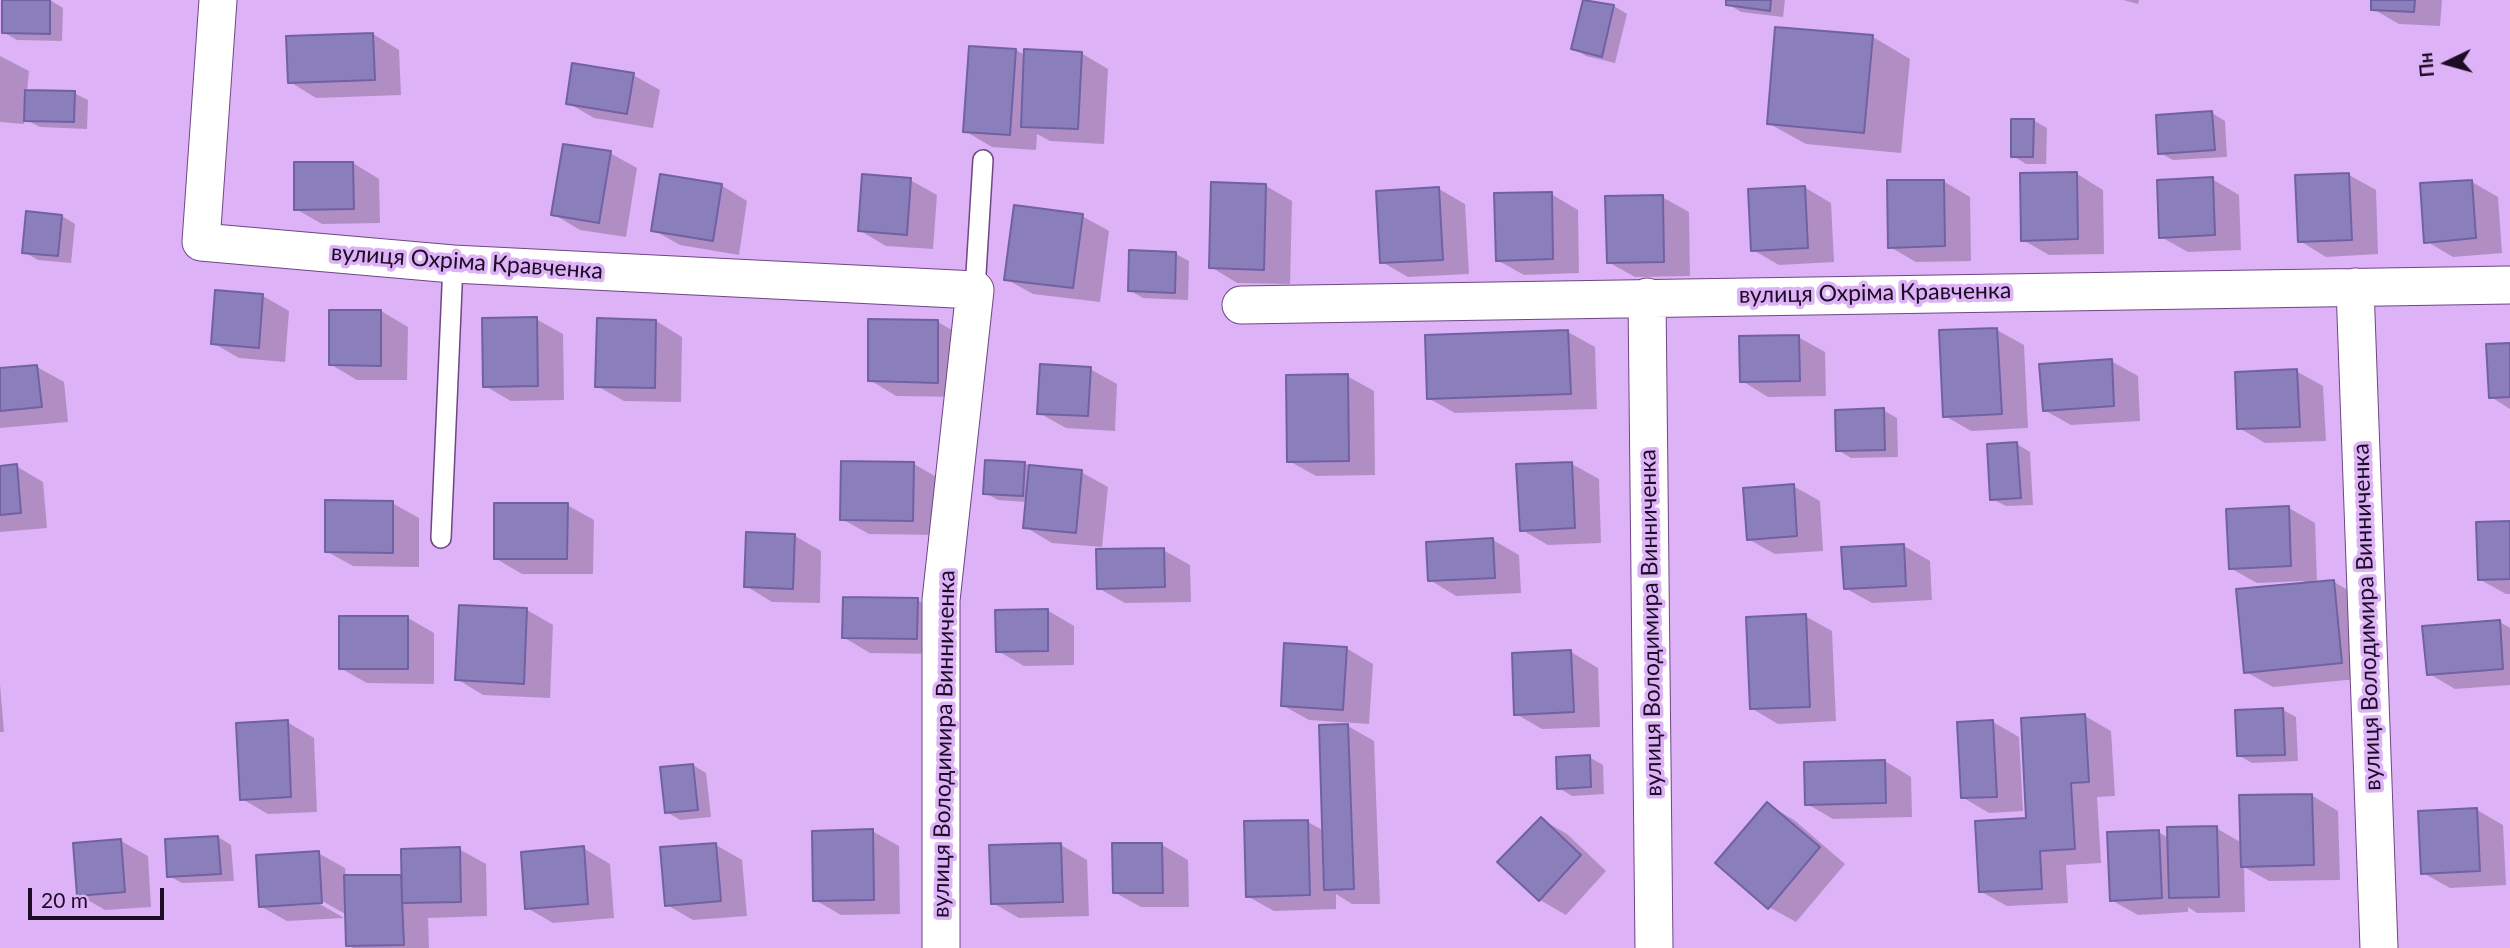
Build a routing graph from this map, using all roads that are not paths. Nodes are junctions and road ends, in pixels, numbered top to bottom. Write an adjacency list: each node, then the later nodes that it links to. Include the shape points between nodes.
1 (218, 0): 3 (street, вулиця Охріма Кравченка, via 201,242)
2 (983, 160): 6 (lane)
3 (453, 264): 6 (street, вулиця Охріма Кравченка); 9 (lane)
4 (2510, 285): 5 (street, вулиця Охріма Кравченка)
5 (2355, 287): 7 (street, вулиця Охріма Кравченка); 12 (street, вулиця Володимира Винниченка)
6 (975, 290): 10 (street, вулиця Володимира Винниченка, via 942,600)
7 (1647, 297): 8 (street, вулиця Охріма Кравченка); 11 (street, вулиця Володимира Винниченка)
8 (1241, 305)
9 (441, 538)
10 (941, 948)
11 (1654, 948)
12 (2379, 948)

